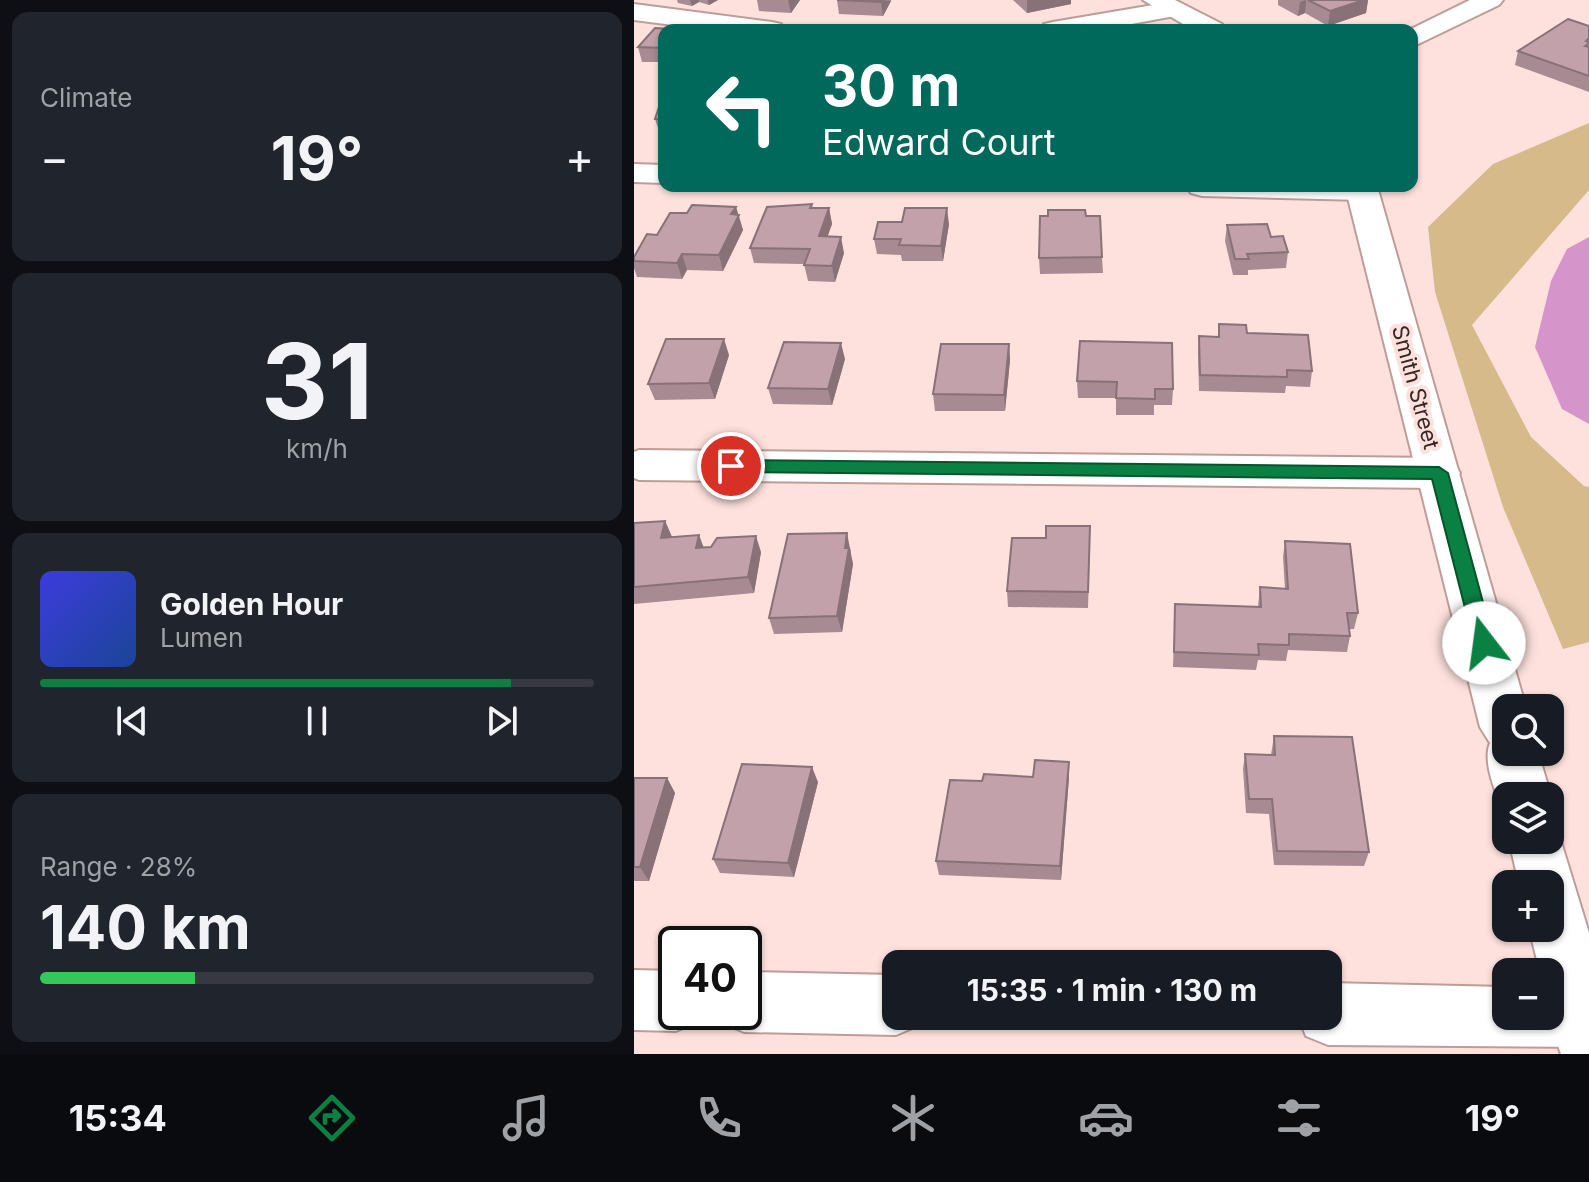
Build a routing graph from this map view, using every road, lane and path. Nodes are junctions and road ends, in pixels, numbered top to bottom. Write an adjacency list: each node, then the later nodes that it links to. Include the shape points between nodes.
1 (1490, 0): 7 (street)
2 (1163, 5): 5 (street); 6 (street)
3 (634, 12): 4 (street)
4 (726, 24)
5 (1079, 24)
6 (1201, 24)
7 (1418, 36)
8 (634, 173): 9 (street)
9 (658, 174)
10 (1362, 192): 12 (street, Smith Street)
11 (639, 465): 12 (street)
12 (1439, 473): 13 (street, Smith Street)
13 (1497, 694)
14 (1562, 942): 20 (street)
15 (634, 1000): 16 (street)
16 (658, 1001)
17 (762, 1002): 18 (street)
18 (882, 1005)
19 (1342, 1015): 20 (street)
20 (1586, 1033)

